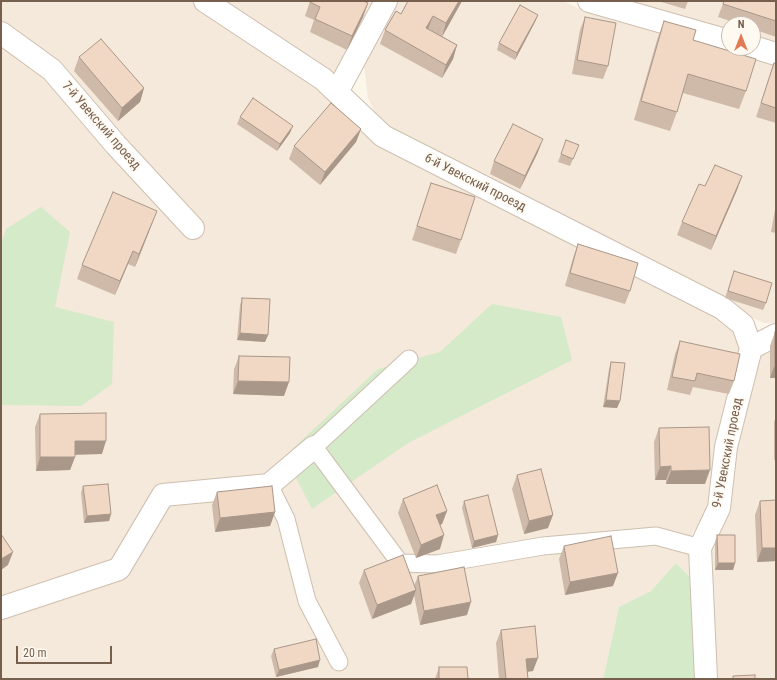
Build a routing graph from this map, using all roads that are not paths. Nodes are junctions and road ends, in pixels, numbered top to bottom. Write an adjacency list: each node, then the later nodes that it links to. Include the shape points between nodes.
1 (205, 1): 8 (street, 6-й Увекский проезд, via 323,79)
2 (386, 1): 8 (street)
3 (589, 1): 5 (street)
4 (1, 33): 9 (street, 7-й Увекский проезд, via 52,70 116,145)
5 (721, 39)
6 (761, 49): 7 (street)
7 (776, 54)
8 (337, 92): 11 (street, 6-й Увекский проезд, via 383,136 722,308 743,325)
9 (193, 228)
10 (776, 335): 11 (street)
11 (751, 348): 15 (street, 9-й Увекский проезд, via 726,447 719,508)
12 (409, 359): 13 (lane)
13 (314, 447): 14 (street); 15 (lane, via 400,563 437,564 543,546 656,536)
14 (269, 486): 16 (street, via 163,494 119,569); 17 (lane, via 286,519 307,601)
15 (700, 548): 18 (street, 9-й Увекский проезд)
16 (1, 608)
17 (339, 662)
18 (706, 679)

